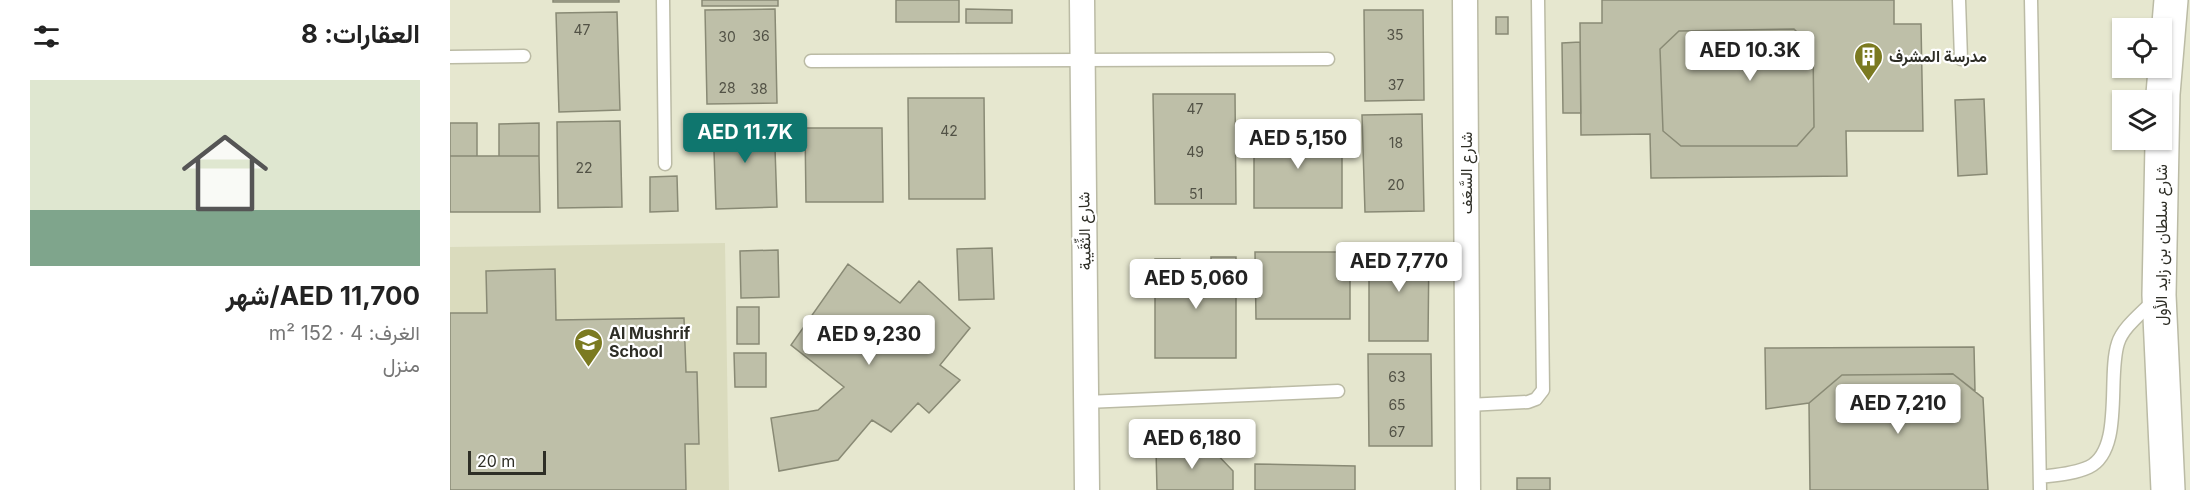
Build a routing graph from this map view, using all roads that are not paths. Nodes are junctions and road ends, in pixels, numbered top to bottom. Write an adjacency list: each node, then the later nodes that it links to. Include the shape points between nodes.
1 (663, 0): 14 (lane)
2 (1082, 0): 13 (street, شارع الثِّقَيبة)
3 (1465, 0): 18 (street, شارع السَّعَف)
4 (1538, 0): 18 (lane, via 1543,390 1528,402)
5 (1959, 0): 11 (lane)
6 (2031, 0): 19 (lane)
7 (2171, 0): 15 (main road, شارع سلطان بن زايد الأول, via 2163,94)
8 (524, 56): 9 (lane)
9 (450, 57)
10 (1328, 59): 13 (lane)
11 (1961, 59)
12 (811, 61): 13 (lane)
13 (1083, 61): 17 (street, شارع الثِّقَيبة)
14 (665, 164)
15 (2159, 296): 19 (lane, via 2118,340 2105,454 2092,466); 22 (main road, شارع سلطان بن زايد الأول)
16 (1338, 391): 17 (lane)
17 (1086, 402): 20 (street, شارع الثِّقَيبة)
18 (1468, 405): 21 (street, شارع السَّعَف)
19 (2040, 484)
20 (1087, 490)
21 (1468, 490)
22 (2168, 490)

